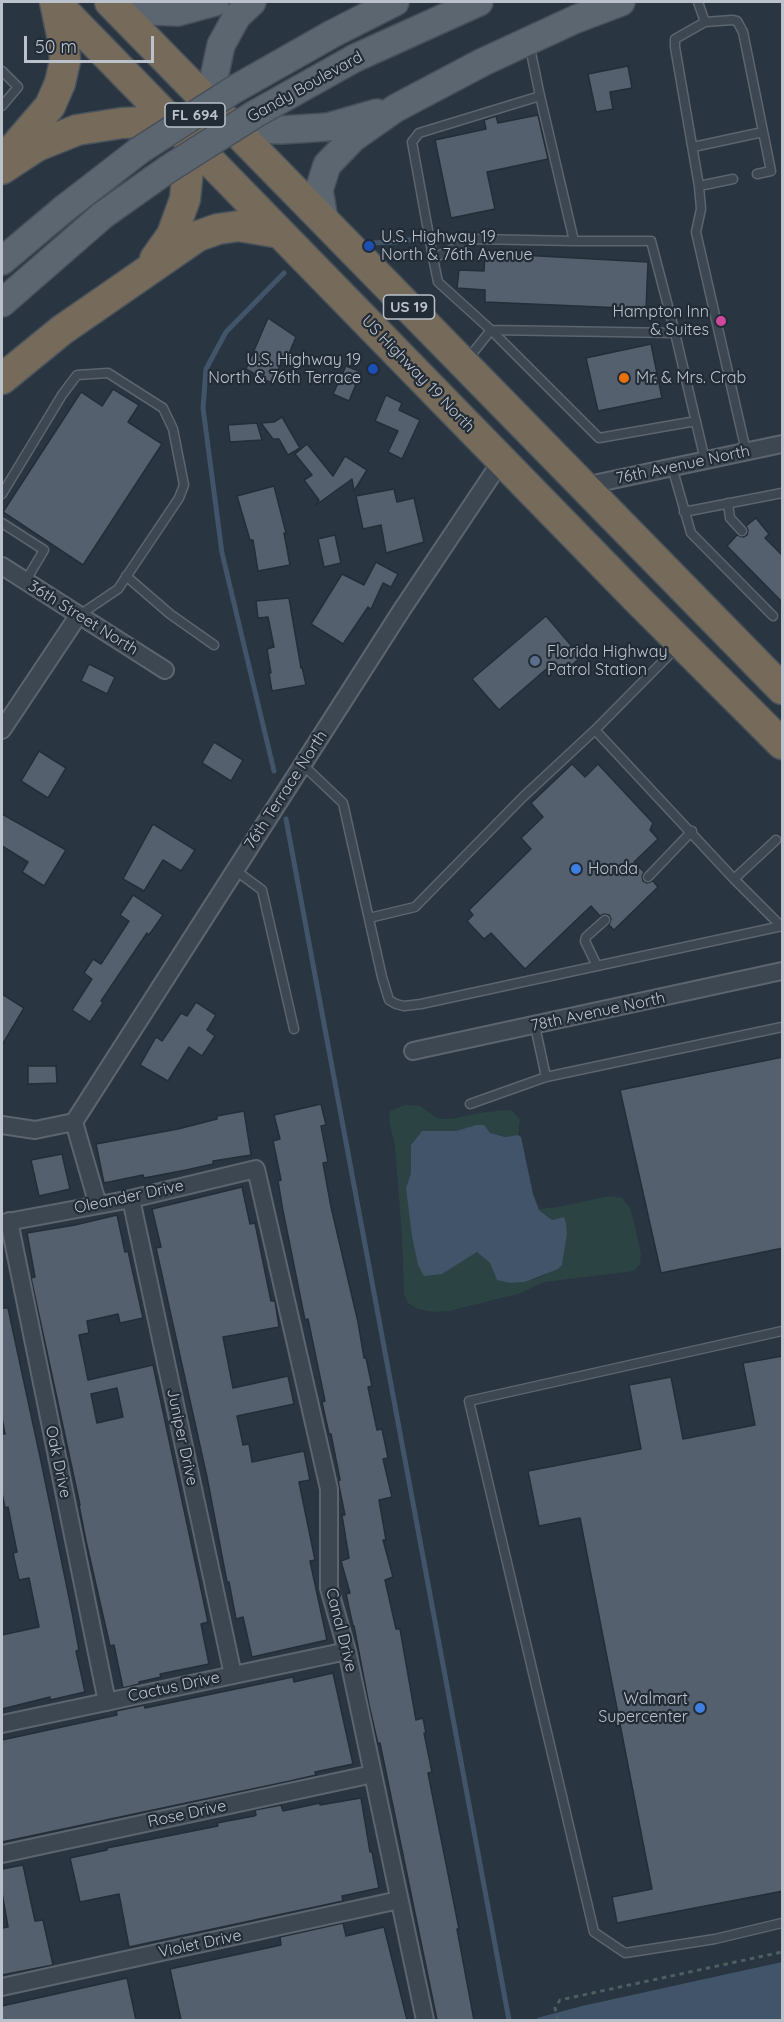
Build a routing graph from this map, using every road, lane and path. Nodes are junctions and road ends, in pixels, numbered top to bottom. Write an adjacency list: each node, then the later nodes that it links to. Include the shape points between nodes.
1 (55, 2): 15 (highway, US Highway 19 North / US 19, via 146,95); 18 (highway, via 64,44 60,83 50,106)
2 (215, 2): 8 (main road, via 178,12 148,11)
3 (252, 2): 15 (main road, via 237,16 221,45)
4 (395, 2): 27 (main road, Gandy Boulevard / FL 694, bridge, via 235,89 140,150)
5 (479, 2): 29 (main road, Gandy Boulevard / FL 694, bridge, via 355,58 255,114 104,215)
6 (621, 2): 10 (main road)
7 (698, 2): 9 (lane)
8 (111, 3): 15 (highway, via 177,71)
9 (705, 22): 16 (lane, via 732,20 740,25); 17 (lane, via 675,39)
10 (528, 40): 12 (lane); 14 (main road)
11 (2, 71): 13 (lane, via 18,87)
12 (540, 96): 25 (lane); 26 (lane, via 419,133 412,142)
13 (2, 106)
14 (396, 108): 15 (main road, via 328,127 281,130); 23 (main road, via 353,138 327,165 319,190)
15 (199, 123): 19 (highway, via 122,123 77,130 37,146); 23 (highway, US 19, via 256,151); 24 (highway, US Highway 19 North / US 19, via 216,166); 28 (highway, via 185,198 172,235)
16 (763, 132): 17 (lane); 20 (lane, via 771,171)
17 (693, 147): 22 (lane)
18 (2, 162)
19 (2, 169)
20 (757, 174)
21 (733, 179): 22 (lane)
22 (699, 186): 36 (lane, via 701,209 696,232)
23 (324, 219): 32 (highway, US 19)
24 (280, 232): 28 (highway, via 239,226 218,229 198,236); 37 (highway, US Highway 19 North / US 19)
25 (574, 241): 26 (lane, via 475,239); 31 (lane, via 651,241)
26 (433, 258): 30 (lane, via 438,282)
27 (2, 261)
28 (144, 273): 33 (highway, via 62,330)
29 (2, 303)
30 (491, 330): 31 (lane); 32 (lane); 34 (lane, via 599,438)
31 (675, 333): 34 (lane)
32 (464, 364): 40 (highway, US 19)
33 (2, 379)
34 (696, 421): 38 (lane)
35 (782, 445): 36 (street, 76th Avenue North)
36 (746, 451): 38 (street, 76th Avenue North)
37 (502, 460): 52 (highway, US Highway 19 North / US 19); 59 (street, 76th Terrace North)
38 (705, 460): 39 (street, 76th Avenue North)
39 (672, 467): 40 (street, 76th Avenue North); 44 (lane)
40 (584, 486): 55 (highway, US 19)
41 (783, 493): 43 (lane)
42 (2, 494): 48 (lane, via 77,375 108,373 142,393 163,408 173,429 184,485)
43 (728, 504): 44 (lane); 46 (lane, via 730,518)
44 (684, 512): 51 (lane, via 691,533)
45 (2, 523): 49 (lane, via 44,550)
46 (742, 531)
47 (2, 566): 49 (street, 36th Street North)
48 (126, 576): 50 (lane, via 118,589); 53 (lane)
49 (25, 582): 50 (street, 36th Street North)
50 (78, 616): 54 (street, 36th Street North); 56 (street)
51 (773, 616)
52 (681, 644): 57 (lane); 58 (highway, US Highway 19 North / US 19)
53 (214, 645)
54 (165, 670)
55 (783, 689)
56 (2, 730)
57 (595, 730): 60 (lane); 65 (lane, via 415,907)
58 (783, 744)
59 (303, 765): 62 (street, 76th Terrace North); 65 (lane, via 343,803)
60 (692, 831): 63 (lane); 64 (lane)
61 (776, 840): 64 (lane)
62 (235, 870): 72 (lane, via 262,890); 76 (street, 76th Terrace North)
63 (648, 877)
64 (734, 879): 67 (lane)
65 (369, 918): 68 (lane, via 389,1000 404,1006)
66 (605, 920): 68 (lane, via 585,941)
67 (782, 926): 68 (lane)
68 (597, 966)
69 (783, 971): 70 (street, 78th Avenue North)
70 (535, 1026): 73 (street, 78th Avenue North); 74 (lane)
71 (783, 1027): 74 (lane)
72 (294, 1029)
73 (413, 1051)
74 (546, 1077): 75 (lane)
75 (470, 1104)
76 (74, 1122): 77 (street, via 35,1130); 80 (street)
77 (2, 1125)
78 (256, 1169): 79 (street, Oleander Drive); 83 (street, Canal Drive, via 329,1489 329,1588)
79 (131, 1199): 80 (street, Oleander Drive); 84 (street, Juniper Drive)
80 (98, 1205): 81 (street, Oleander Drive)
81 (5, 1222): 85 (street, Oak Drive)
82 (783, 1331): 90 (lane, via 469,1401 594,1932 625,1953 715,1939)
83 (347, 1651): 84 (street, Cactus Drive); 87 (street, Canal Drive)
84 (233, 1675): 85 (street, Cactus Drive)
85 (107, 1702): 86 (street, Cactus Drive)
86 (2, 1724)
87 (373, 1774): 88 (street, Rose Drive); 89 (street, Canal Drive)
88 (2, 1854)
89 (399, 1900): 92 (street, Violet Drive); 93 (street, Canal Drive)
90 (783, 1923)
91 (783, 1952): 94 (path, via 560,2000 555,2008)
92 (2, 1987)
93 (424, 2020)
94 (558, 2020)

